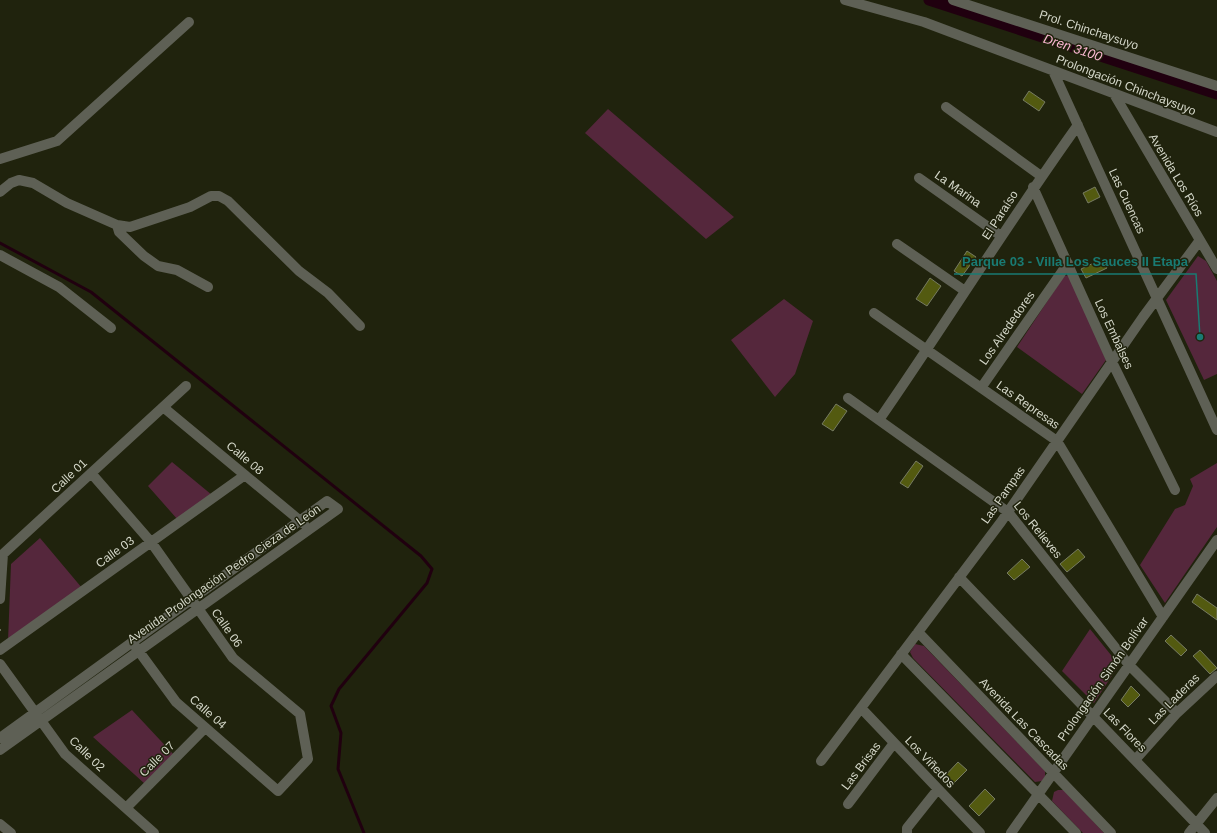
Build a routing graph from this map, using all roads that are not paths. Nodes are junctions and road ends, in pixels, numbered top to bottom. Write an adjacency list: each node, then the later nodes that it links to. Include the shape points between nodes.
1 (845, 0): 4 (street, Prolongación Chinchaysuyo, via 924,22)
2 (953, 0): 5 (street, Prol. Chinchaysuyo)
3 (188, 22): 10 (street, via 56,141)
4 (1053, 71): 6 (street, Prolongación Chinchaysuyo); 8 (street, Las Cuencas)
5 (1217, 86)
6 (1114, 94): 9 (street, Prolongación Chinchaysuyo); 17 (street, Avenida Los Ríos)
7 (946, 107): 11 (street)
8 (1078, 125): 11 (street, El Paraíso); 24 (street, Las Cuencas)
9 (1217, 132)
10 (0, 159)
11 (1041, 176): 13 (street, El Paraíso)
12 (919, 178): 16 (street, La Marina)
13 (1033, 187): 16 (street, El Paraíso); 20 (street, Los Embalses)
14 (0, 192): 15 (street, via 19,180 32,183 67,203)
15 (117, 225): 22 (street, via 120,232 158,266 177,270); 26 (street, via 130,227 144,224 190,207 211,196 219,196 228,201 299,272 328,293)
16 (1001, 236): 23 (street, El Paraíso)
17 (1200, 240): 21 (street, Avenida Los Ríos); 24 (street, Las Pampas)
18 (897, 244): 23 (street)
19 (0, 255): 27 (street, via 59,287)
20 (1068, 263): 29 (street, Los Embalses); 31 (street, Los Alrededores)
21 (1217, 269)
22 (208, 287)
23 (965, 291): 28 (street, El Paraíso)
24 (1157, 298): 29 (street, Las Pampas); 35 (street, Las Cuencas)
25 (874, 313): 28 (street, Las Represas)
26 (360, 326)
27 (110, 328)
28 (927, 350): 31 (street, Las Represas); 34 (street, El Paraíso)
29 (1112, 362): 36 (street, Las Pampas); 39 (street, Los Embalses)
30 (186, 386): 33 (street, Calle 01)
31 (981, 388): 36 (street, Las Represas)
32 (848, 398): 34 (street, Los Relieves)
33 (163, 407): 37 (street, Calle 01); 38 (street, Calle 08)
34 (879, 420): 40 (street, Los Relieves)
35 (1217, 430)
36 (1057, 441): 40 (street, Las Pampas); 49 (street, Las Represas)
37 (90, 473): 44 (street, Calle 06); 46 (street, Calle 01, via 2,554)
38 (245, 475): 41 (street, Calle 08); 44 (street, Calle 03)
39 (1175, 490)
40 (1008, 512): 45 (street, Las Pampas); 56 (street, Los Relieves)
41 (300, 520): 42 (street, Calle 08); 42 (street, Avenida Prolongación Pedro Cieza de León, via 327,501 338,509); 47 (street, Avenida Prolongación Pedro Cieza de León)
42 (310, 529): 48 (street, Avenida Prolongación Pedro Cieza de León)
43 (1217, 540): 49 (street, Prolongación Simón Bolívar)
44 (151, 542): 47 (street, Calle 06); 52 (street, Calle 03)
45 (960, 577): 50 (street, Las Pampas); 61 (street, Las Flores)
46 (0, 599)
47 (191, 599): 48 (street, Calle 06); 51 (street, Avenida Prolongación Pedro Cieza de León)
48 (198, 608): 53 (street, Avenida Prolongación Pedro Cieza de León); 70 (street, Calle 06, via 233,658 300,714 308,759)
49 (1163, 617): 56 (street, Prolongación Simón Bolívar)
50 (918, 632): 54 (street, Las Pampas); 68 (street, Avenida Las Cascadas)
51 (132, 642): 53 (street, Calle 04); 60 (street, Avenida Prolongación Pedro Cieza de León)
52 (0, 650)
53 (139, 651): 60 (street, Avenida Prolongación Pedro Cieza de León); 62 (street, Calle 04, via 176,702)
54 (901, 654): 58 (street, Las Pampas); 71 (street)
55 (0, 664): 60 (street, Calle 02)
56 (1129, 665): 59 (street, Los Relieves); 61 (street, Prolongación Simón Bolívar)
57 (1217, 676): 59 (street, Las Laderas)
58 (860, 708): 64 (street, Los Viñedos); 67 (street, Las Pampas)
59 (1177, 713): 66 (street, Las Laderas)
60 (38, 716): 63 (street, Avenida Prolongación Pedro Cieza de León); 65 (street, Avenida Prolongación Pedro Cieza de León); 74 (street, Calle 02, via 65,754)
61 (1093, 716): 66 (street, Las Flores); 68 (street, Prolongación Simón Bolívar)
62 (206, 728): 70 (street, Calle 04); 74 (street, Calle 07)
63 (0, 738)
64 (894, 743): 69 (street, Los Viñedos); 73 (street, Las Brisas)
65 (0, 750)
66 (1135, 760): 76 (street, Las Flores)
67 (821, 761)
68 (1053, 773): 71 (street, Prolongación Simón Bolívar); 83 (street, Avenida Las Cascadas)
69 (938, 789): 79 (street, via 907,828); 80 (street, Los Viñedos)
70 (278, 791)
71 (1039, 794): 81 (street, Prolongación Simón Bolívar); 82 (street)
72 (1217, 798): 76 (street)
73 (848, 804)
74 (126, 808): 78 (street, Calle 02)
75 (0, 824): 77 (street)
76 (1196, 824): 84 (street); 85 (street, Las Flores)
77 (11, 833)
78 (154, 833)
79 (907, 833)
80 (980, 833)
81 (1011, 833)
82 (1076, 833)
83 (1111, 833)
84 (1189, 833)
85 (1205, 833)

